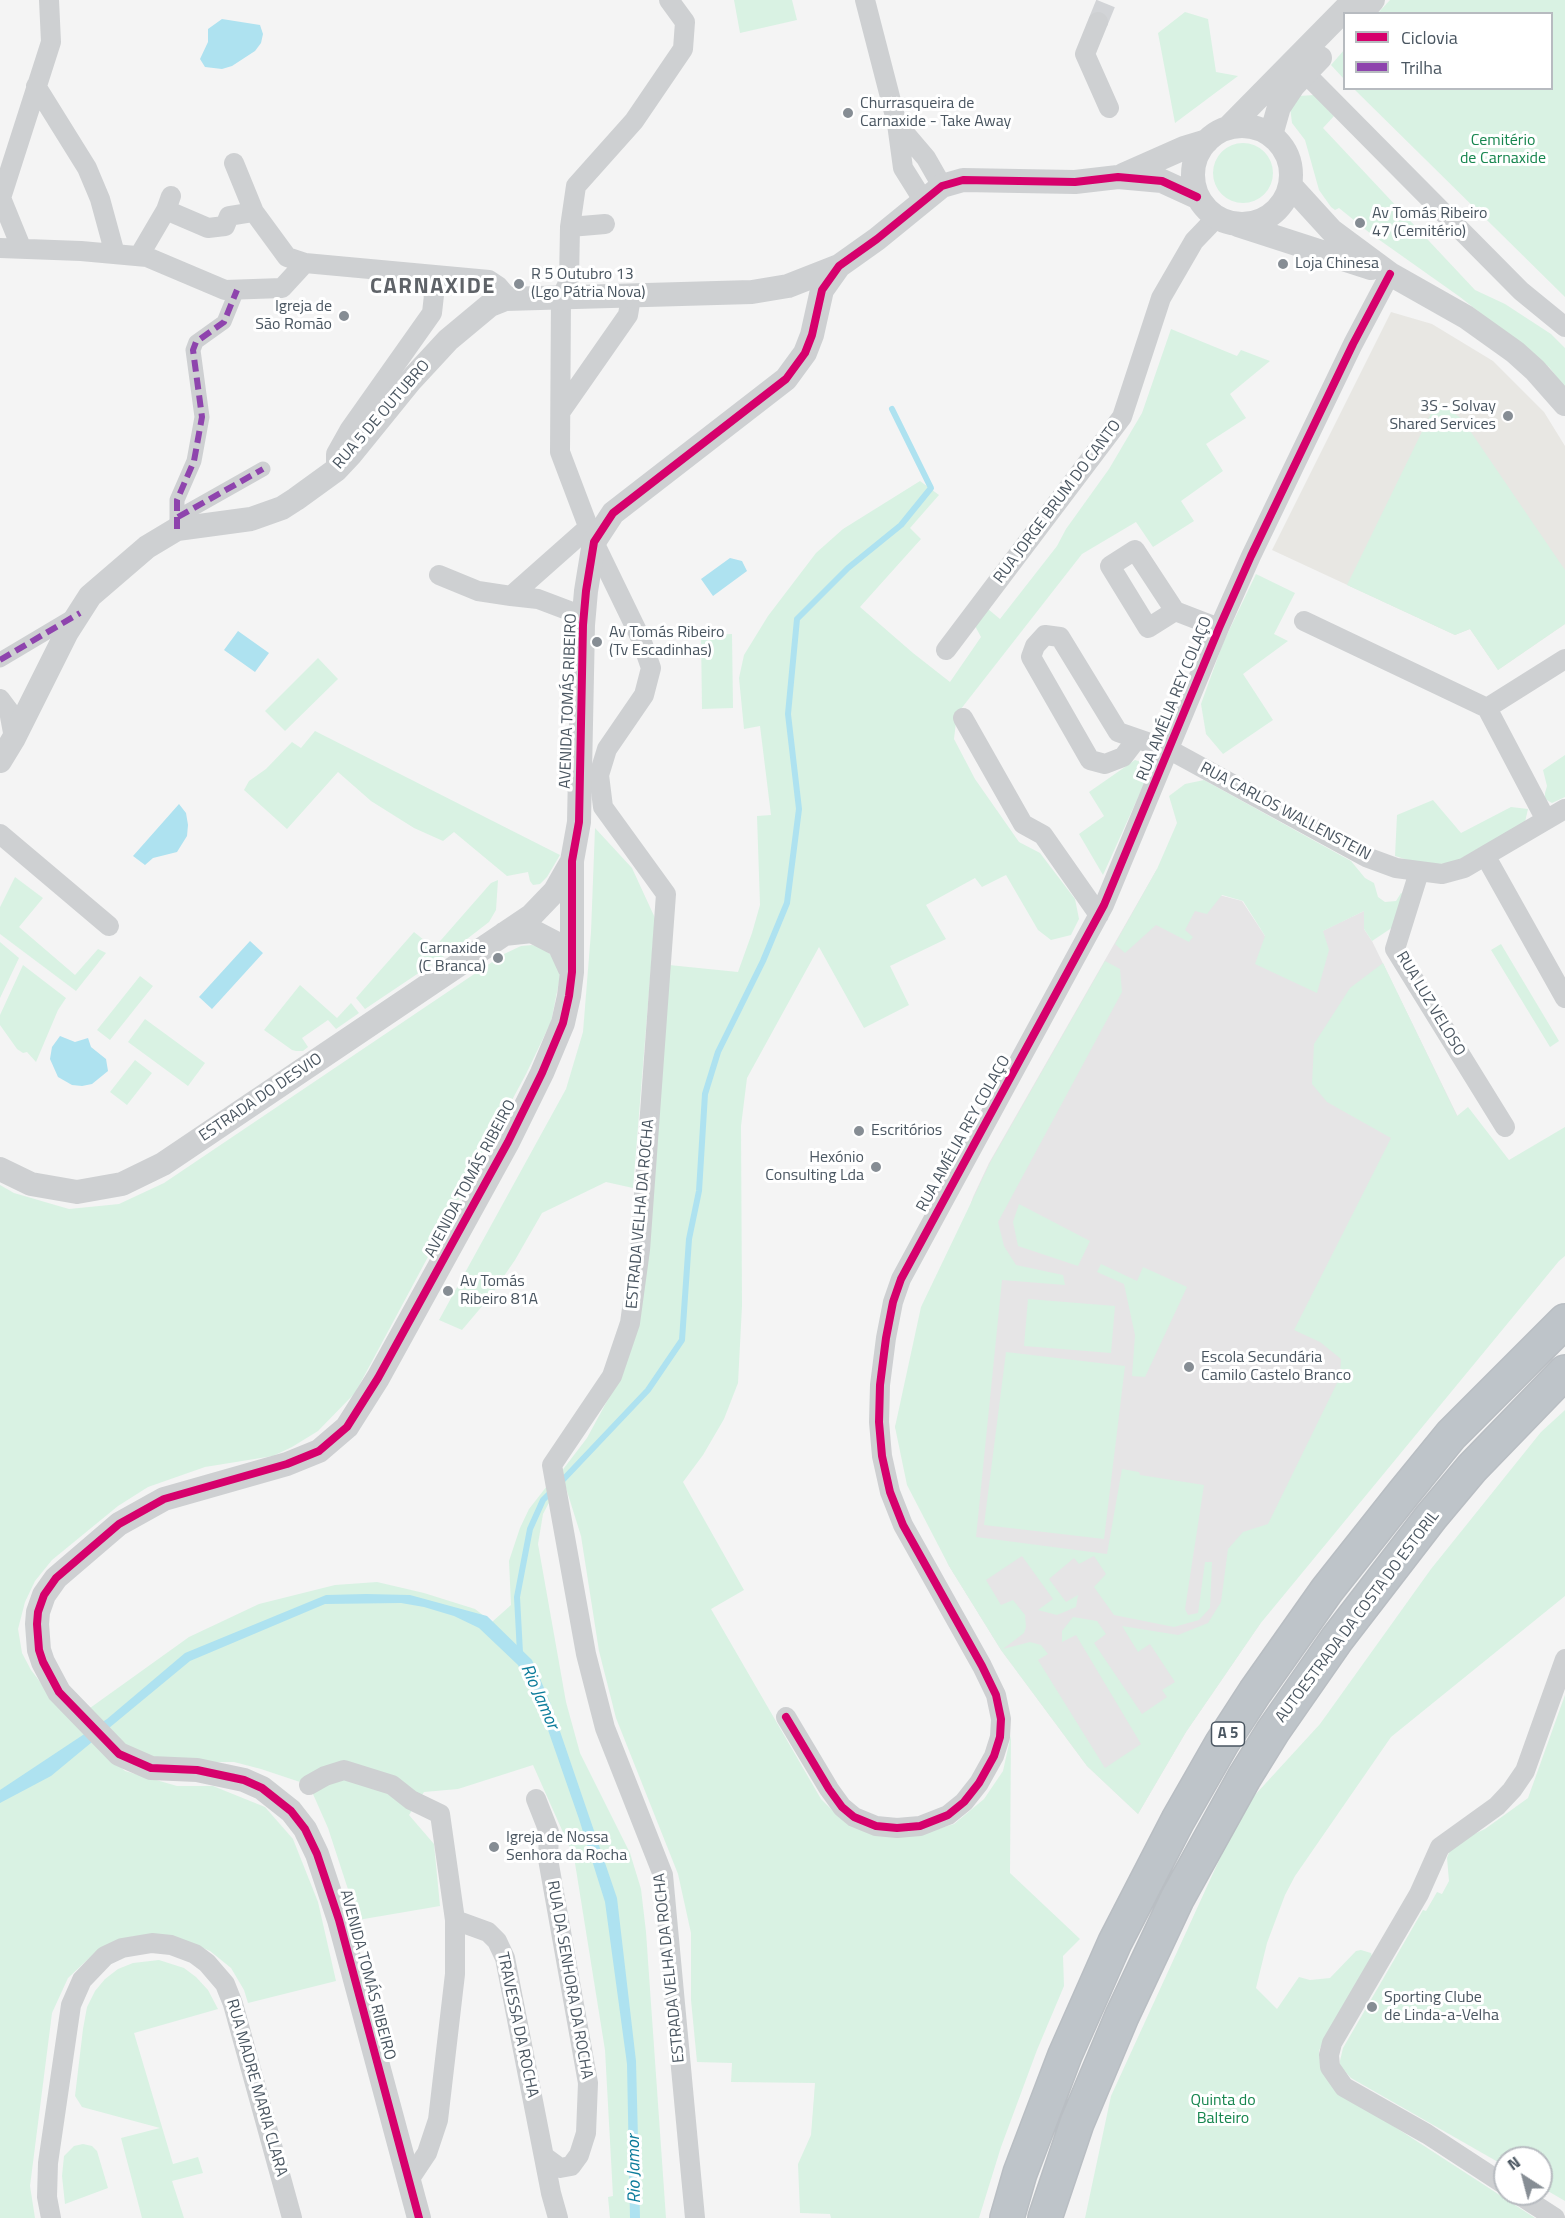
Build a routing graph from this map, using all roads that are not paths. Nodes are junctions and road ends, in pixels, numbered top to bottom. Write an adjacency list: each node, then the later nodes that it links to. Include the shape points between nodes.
1 (49, 0): 10 (street, via 51,42)
2 (669, 0): 23 (street, via 685,22 683,49 634,121 576,186)
3 (865, 0): 18 (street, via 897,124 926,158)
4 (1354, 0): 12 (street)
5 (1373, 0): 6 (street)
6 (1363, 12)
7 (1098, 22): 11 (street, via 1085,54)
8 (1343, 32): 9 (street)
9 (1305, 73): 13 (street, via 1279,106); 37 (street, via 1521,291)
10 (36, 86): 24 (street, via 2,198); 26 (street, via 87,168)
11 (1109, 108)
12 (1228, 128): 13 (street, via 1258,128); 14 (street)
13 (1271, 135): 17 (street, via 1288,157)
14 (1206, 141): 16 (street, AVENIDA TOMÁS RIBEIRO); 19 (street, via 1193,168)
15 (234, 163): 20 (street)
16 (1118, 177): 18 (street, AVENIDA TOMÁS RIBEIRO, via 1075,182 963,180); 19 (street, AVENIDA TOMÁS RIBEIRO, via 1162,181)
17 (1290, 185): 21 (street, via 1286,198 1271,214 1252,224); 31 (street, via 1332,231)
18 (932, 193): 29 (street, AVENIDA TOMÁS RIBEIRO)
19 (1197, 197): 21 (street, via 1205,209)
20 (254, 212): 27 (street, via 229,216 225,226 208,228 168,203); 28 (street, via 286,257)
21 (1227, 221): 31 (street); 52 (street, RUA JORGE BRUM DO CANTO, via 1194,241 1161,298 1122,417)
22 (605, 224): 23 (street)
23 (570, 227): 35 (street, via 569,281)
24 (21, 247): 25 (street); 26 (street)
25 (0, 248)
26 (115, 254): 27 (street)
27 (139, 256): 33 (street)
28 (305, 263): 30 (street); 33 (street, via 282,288)
29 (838, 266): 32 (street, RUA 5 DE OUTUBRO); 38 (street, AVENIDA TOMÁS RIBEIRO, via 822,290)
30 (424, 274): 36 (street, via 489,280 498,285); 42 (street, via 434,295 432,313 350,429 336,454)
31 (1390, 274): 39 (street, via 1466,317 1515,352); 51 (street, RUA AMÉLIA REY COLAÇO)
32 (776, 288): 34 (street, RUA 5 DE OUTUBRO); 38 (street, via 801,303 811,322)
33 (231, 290): 43 (street, via 229,314 224,322 195,342 193,350 202,417 194,460 177,500)
34 (631, 297): 35 (street, RUA 5 DE OUTUBRO); 40 (street, via 628,315)
35 (561, 298): 36 (street, RUA 5 DE OUTUBRO); 40 (street)
36 (505, 299): 42 (street, RUA 5 DE OUTUBRO, via 490,305 448,340)
37 (1565, 327)
38 (812, 335): 44 (street, AVENIDA TOMÁS RIBEIRO, via 806,353 786,379 613,513)
39 (1565, 404)
40 (561, 411): 44 (street, via 560,452)
41 (263, 469): 43 (street)
42 (336, 470): 43 (street, RUA 5 DE OUTUBRO, via 272,512 251,519)
43 (177, 523): 48 (street, RUA 5 DE OUTUBRO, via 90,596)
44 (592, 534): 46 (street); 50 (street, AVENIDA TOMÁS RIBEIRO); 90 (street, ESTRADA VELHA DA ROCHA, via 651,668 644,695 607,748 599,775 603,807 666,894 640,1250 630,1323 612,1376 552,1466 586,1654 605,1728 663,1875)
45 (439, 575): 46 (street, via 478,591)
46 (511, 596): 50 (street, via 538,599 575,613)
47 (1175, 611): 51 (street)
48 (80, 613): 54 (street); 58 (street, RUA 5 DE OUTUBRO)
49 (1304, 621): 56 (street)
50 (583, 625): 66 (street, AVENIDA TOMÁS RIBEIRO, via 579,822)
51 (1219, 628): 60 (street, RUA AMÉLIA REY COLAÇO)
52 (946, 650)
53 (1565, 659): 56 (street)
54 (0, 660)
55 (0, 699): 58 (street, via 9,711)
56 (1487, 708): 63 (street)
57 (963, 718): 68 (street, via 1023,824 1043,835)
58 (14, 738): 61 (street, RUA 5 DE OUTUBRO)
59 (1136, 740): 59 (street, RUA CARLOS WALLENSTEIN, via 1118,732 1060,638 1045,635 1031,657 1090,760 1105,764 1123,757); 60 (street, RUA CARLOS WALLENSTEIN)
60 (1170, 750): 67 (street, RUA CARLOS WALLENSTEIN, via 1366,857); 68 (street, RUA AMÉLIA REY COLAÇO)
61 (0, 761)
62 (1565, 808): 63 (street, RUA CARLOS WALLENSTEIN)
63 (1546, 820): 65 (street, RUA CARLOS WALLENSTEIN)
64 (0, 834): 69 (street)
65 (1486, 857): 67 (street, RUA CARLOS WALLENSTEIN, via 1442,874); 72 (street)
66 (572, 861): 70 (street, ESTRADA DO DESVIO, via 555,891 531,916); 71 (street, AVENIDA TOMÁS RIBEIRO)
67 (1419, 872): 73 (street, RUA LUZ VELOSO, via 1395,949)
68 (1098, 915): 78 (street, RUA AMÉLIA REY COLAÇO, via 901,1279 886,1338 879,1422 890,1492 908,1536 996,1695 1001,1719 994,1756 979,1783 948,1815 920,1826 876,1826 842,1807)
69 (109, 926)
70 (501, 934): 71 (street, ESTRADA DO DESVIO, via 532,931 550,940 558,945); 74 (street, ESTRADA DO DESVIO, via 163,1164 122,1184 77,1192 31,1184)
71 (572, 972): 84 (street, AVENIDA TOMÁS RIBEIRO, via 563,1023 503,1152 384,1368 347,1427 319,1451 164,1499 119,1524 56,1578 38,1612 39,1650 59,1692 119,1754 151,1768 197,1770 244,1780 270,1794 305,1829 339,1920)
72 (1565, 998)
73 (1504, 1127)
74 (0, 1169)
75 (1565, 1321): 91 (highway, A 5, via 1451,1436 1402,1494 1315,1607 1222,1743 1115,1942 1065,2055)
76 (1565, 1372): 92 (highway, AUTOESTRADA DA COSTA DO ESTORIL / A 5, via 1472,1468 1431,1517 1337,1639 1267,1740 1177,1899 1122,2016 1077,2123)
77 (1565, 1659): 83 (street, via 1525,1771 1497,1806 1440,1847 1419,1894 1332,2043 1329,2055 1330,2067 1344,2086)
78 (786, 1717)
79 (309, 1785): 81 (street, via 344,1770 392,1785 411,1800 440,1814)
80 (536, 1799): 82 (street, RUA DA SENHORA DA ROCHA, via 549,1832 548,1859 588,2083 586,2133 579,2155 571,2166 560,2168)
81 (455, 1920): 82 (street, TRAVESSA DA ROCHA, via 488,1932 505,1958); 84 (street, via 455,1974 438,2120 427,2153)
82 (545, 2157): 89 (street)
83 (1493, 2177)
84 (409, 2180): 88 (street, AVENIDA TOMÁS RIBEIRO)
85 (1536, 2206): 93 (street)
86 (51, 2218): 87 (street, RUA MADRE MARIA CLARA, via 48,2163 70,2005 82,1980 105,1956 122,1948 152,1943 195,1954 225,1984)
87 (292, 2218)
88 (419, 2218)
89 (558, 2218)
90 (695, 2218)
91 (1007, 2218)
92 (1045, 2218)
93 (1555, 2218)

